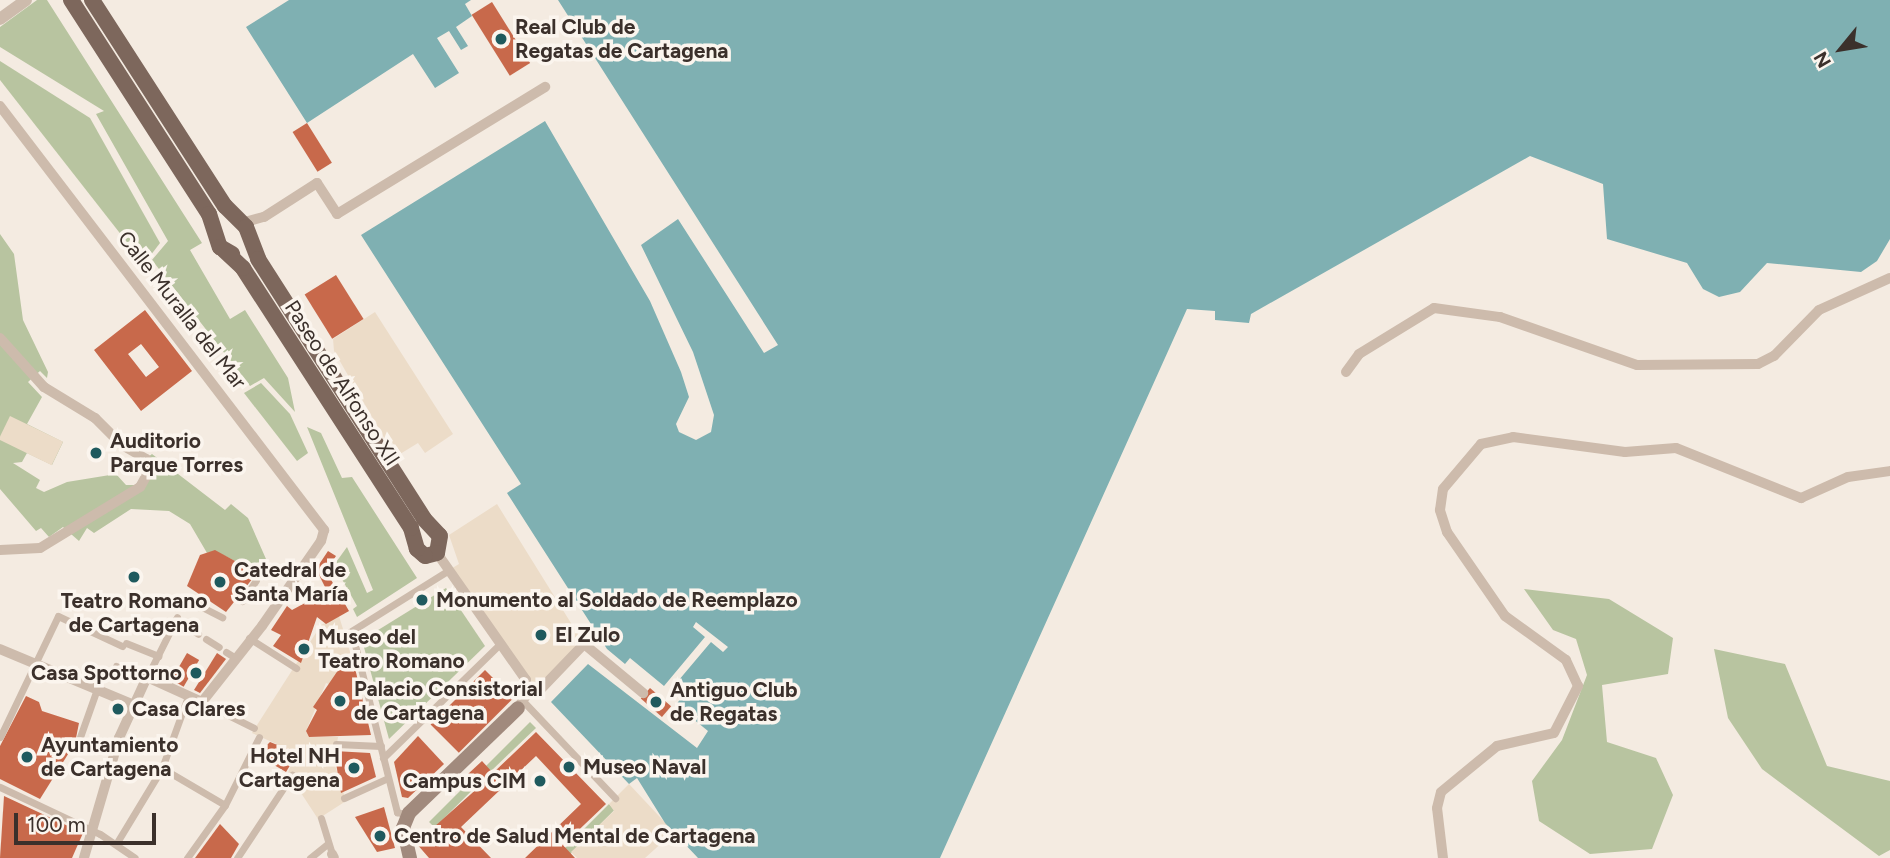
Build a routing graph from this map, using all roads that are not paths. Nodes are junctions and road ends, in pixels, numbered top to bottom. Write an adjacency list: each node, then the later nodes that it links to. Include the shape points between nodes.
1 (26, 0): 4 (street)
2 (71, 0): 8 (main road, Paseo de Alfonso XII, via 209,214)
3 (92, 0): 7 (main road, Paseo de Alfonso XII)
4 (0, 19)
5 (545, 87): 7 (street, via 337,214 317,183)
6 (0, 106): 23 (street, Calle Muralla del Mar, via 320,518 321,541)
7 (245, 230): 8 (main road, via 223,225); 8 (main road, via 243,251); 13 (main road, Paseo de Alfonso XII, via 268,275)
8 (221, 245): 14 (main road, Paseo de Alfonso XII, via 243,268)
9 (1890, 278): 11 (street, via 1819,310 1774,356 1758,364 1637,365 1500,317 1441,308 1359,354)
10 (0, 338): 15 (street, via 44,387 95,418 122,445 146,459 149,475 140,487 40,548)
11 (1346, 372)
12 (1890, 471): 65 (street, via 1848,477 1801,498 1676,448 1625,452 1513,437 1481,444 1443,489 1440,510 1447,532 1504,616 1566,660 1578,686 1555,733 1497,746 1441,792 1437,808)
13 (435, 531): 14 (main road, via 421,533); 16 (main road, via 442,542)
14 (416, 542): 16 (main road, via 425,556)
15 (0, 550)
16 (437, 553): 17 (street)
17 (449, 570): 25 (street); 45 (street, via 348,634)
18 (256, 580): 19 (street)
19 (242, 601)
20 (192, 602): 21 (street)
21 (222, 617)
22 (198, 634): 28 (street, via 177,618)
23 (249, 637): 27 (street); 31 (street)
24 (206, 639): 27 (street)
25 (501, 643): 34 (street); 46 (street)
26 (0, 649): 29 (street)
27 (227, 652): 37 (street)
28 (158, 656): 29 (street, via 58,616); 32 (street)
29 (35, 660): 33 (street); 41 (street)
30 (116, 666): 32 (street)
31 (296, 668)
32 (146, 678): 36 (street); 39 (street)
33 (97, 689): 39 (street); 42 (street)
34 (528, 689): 35 (street, via 538,692 584,644); 38 (street)
35 (643, 693)
36 (188, 695): 37 (street); 47 (street)
37 (202, 702): 40 (street)
38 (521, 704): 52 (street); 54 (main road)
39 (134, 705): 56 (street)
40 (254, 727)
41 (0, 737)
42 (80, 737)
43 (259, 737): 53 (street)
44 (336, 744): 45 (street)
45 (381, 746): 46 (street)
46 (383, 758): 49 (street)
47 (162, 768): 53 (street); 57 (street)
48 (292, 775): 62 (street)
49 (388, 778): 51 (street); 54 (street, via 397,812)
50 (0, 787): 56 (street)
51 (344, 798)
52 (615, 798)
53 (225, 805): 61 (street)
54 (407, 816): 64 (main road, via 403,835)
55 (321, 818): 58 (street)
56 (92, 831): 57 (street); 59 (street)
57 (116, 844): 60 (street)
58 (331, 852): 63 (street)
59 (83, 858)
60 (135, 858)
61 (187, 858)
62 (237, 858)
63 (310, 858)
64 (410, 858)
65 (1443, 858)

